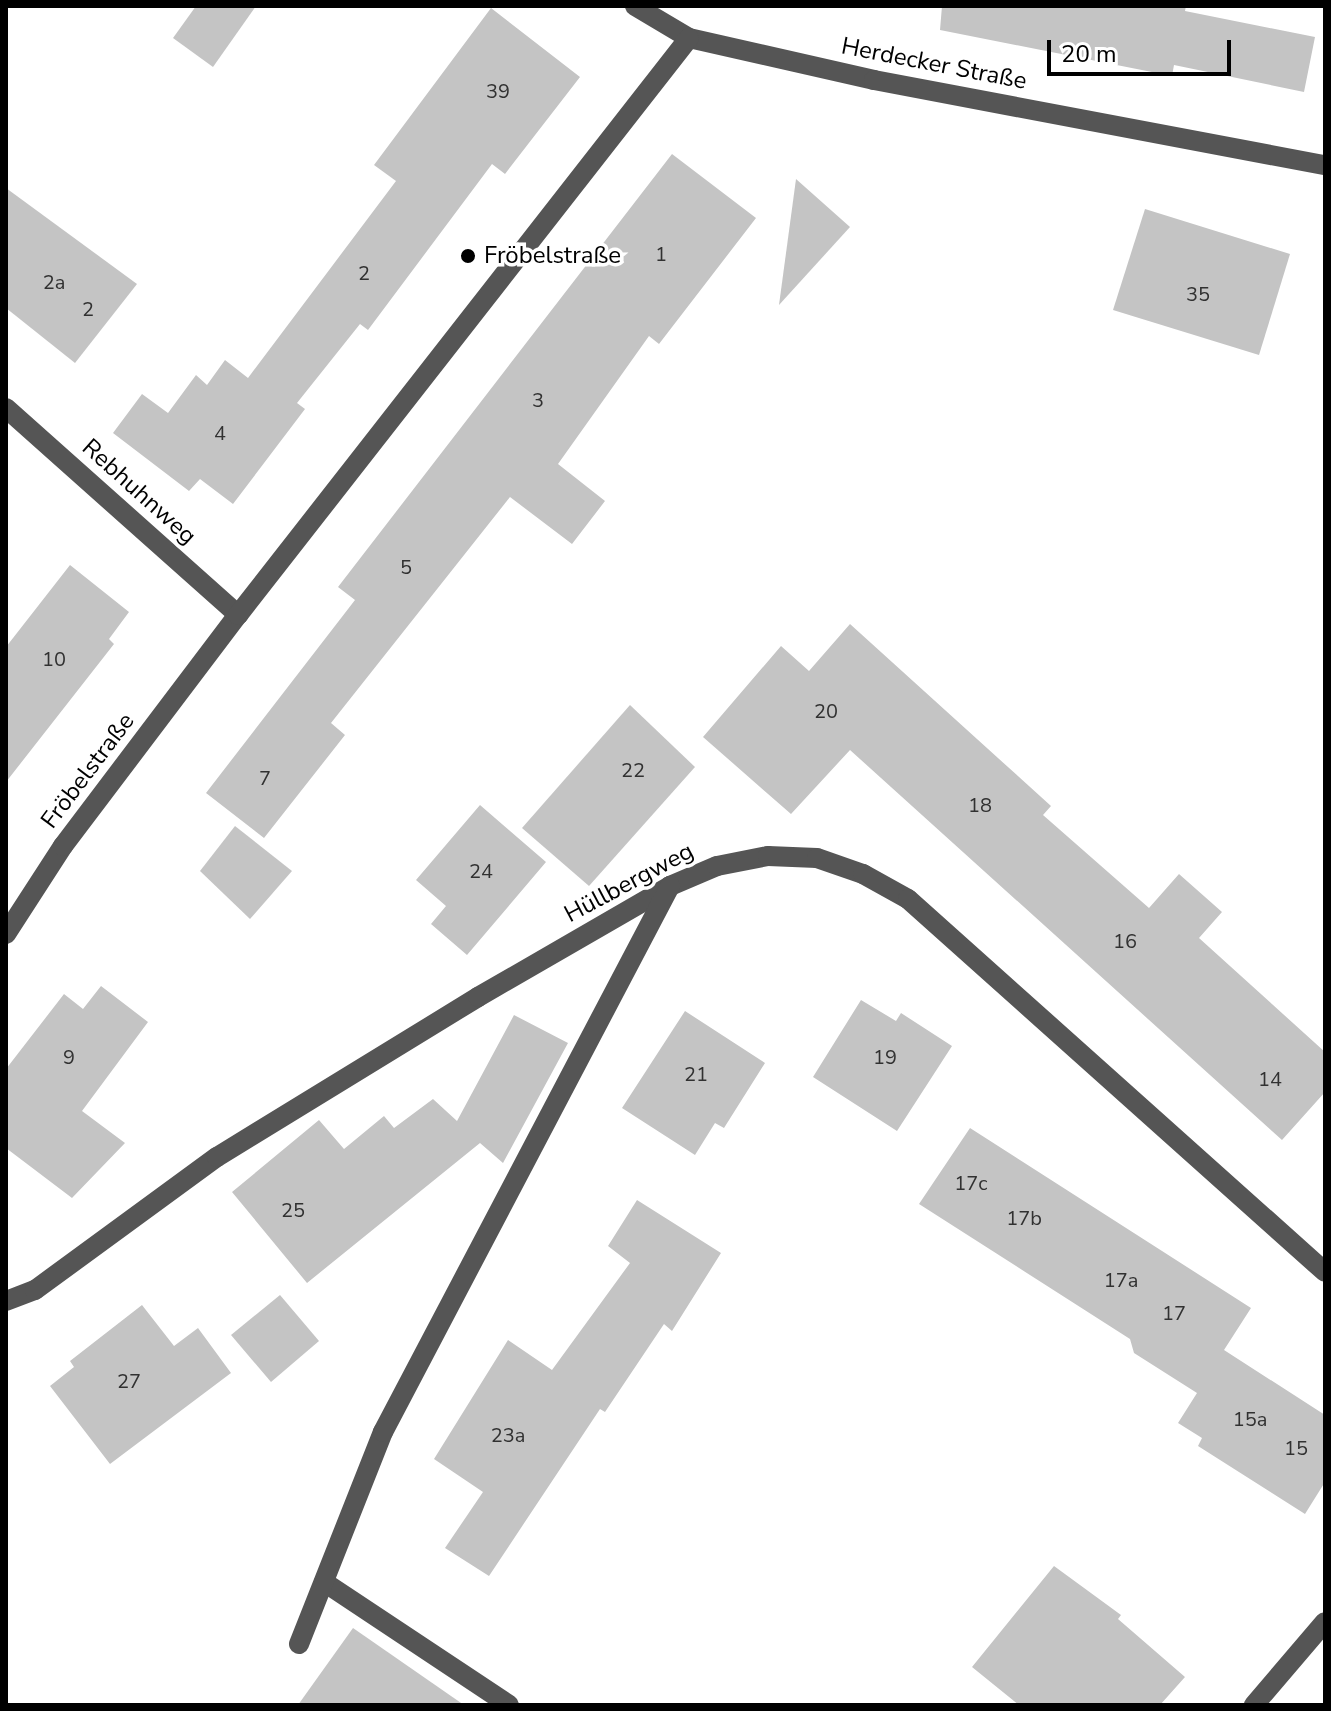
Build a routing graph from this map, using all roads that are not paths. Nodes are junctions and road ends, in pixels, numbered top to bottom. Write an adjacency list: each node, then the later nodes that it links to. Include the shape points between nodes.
1 (635, 6): 2 (street, Herdecker Straße)
2 (689, 38): 3 (street, Herdecker Straße, via 874,80); 5 (street, Fröbelstraße)
3 (1325, 165)
4 (6, 408): 5 (street, Rebhuhnweg)
5 (238, 615): 7 (street, Fröbelstraße, via 63,846)
6 (670, 886): 8 (street, Hüllbergweg, via 717,866 768,856 817,858 863,874 908,899); 9 (street, Hüllbergweg, via 217,1157 35,1290); 10 (street, via 383,1432)
7 (6, 934)
8 (1325, 1272)
9 (6, 1301)
10 (324, 1582): 12 (street); 13 (street)
11 (1325, 1622): 14 (street)
12 (299, 1644)
13 (509, 1705)
14 (1254, 1705)

